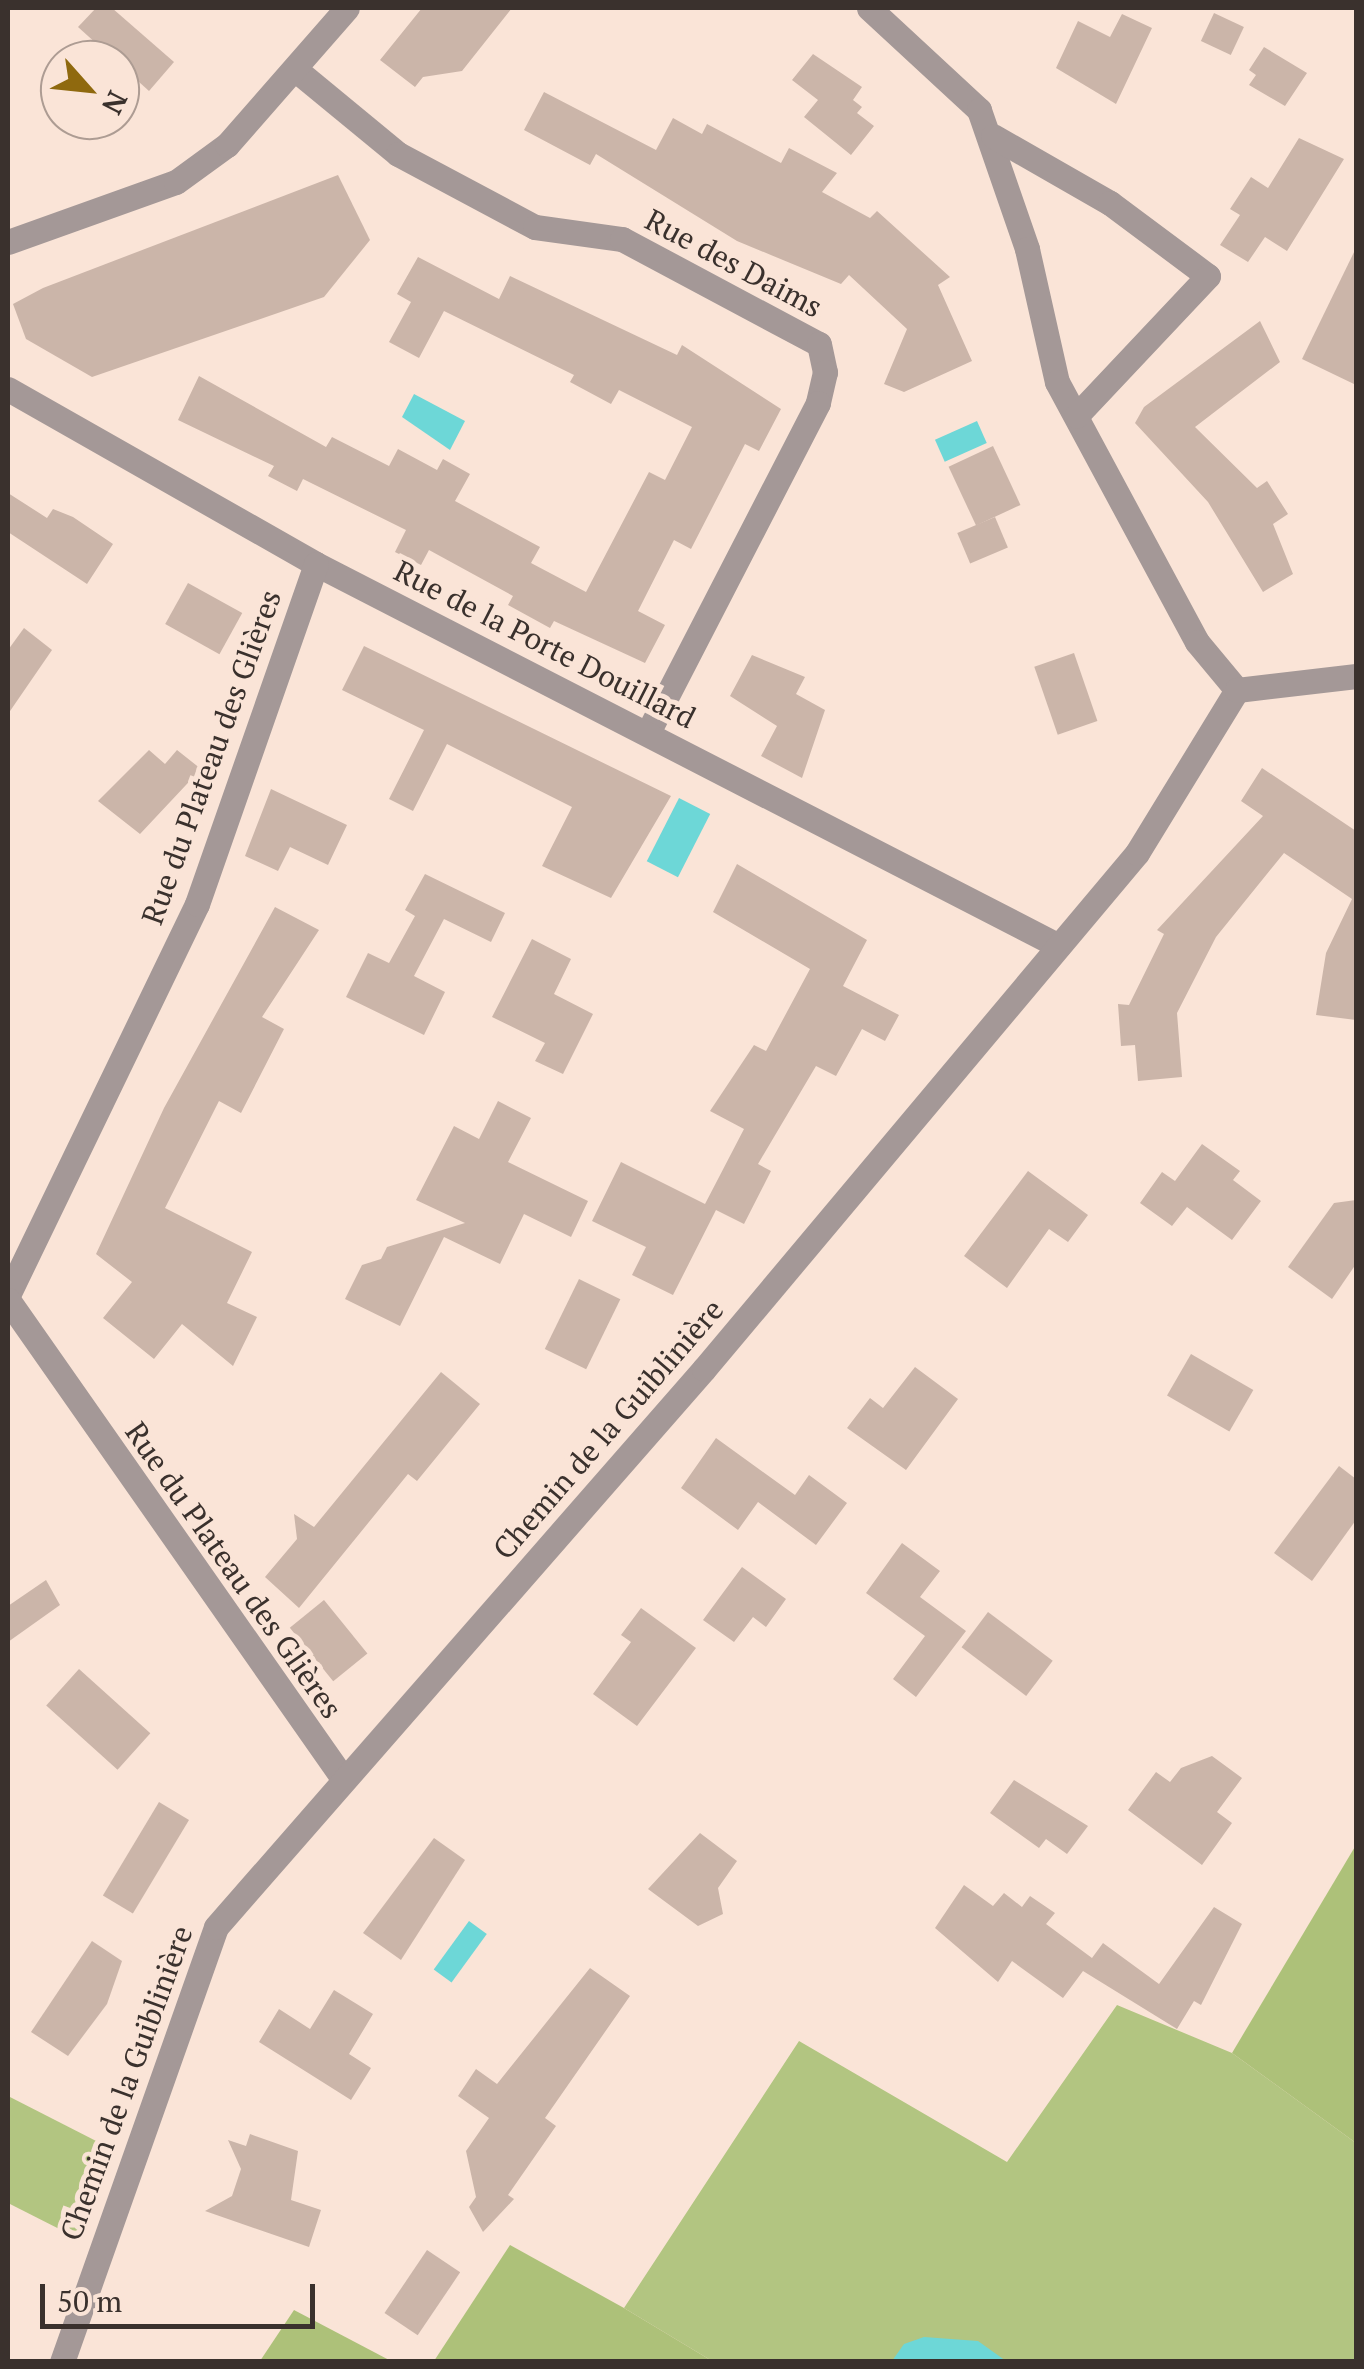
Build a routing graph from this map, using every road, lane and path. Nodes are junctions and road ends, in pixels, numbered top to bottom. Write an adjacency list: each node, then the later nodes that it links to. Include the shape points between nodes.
1 (347, 8): 3 (street)
2 (870, 8): 4 (street, via 979,110)
3 (296, 70): 5 (street, via 227,146 176,182); 11 (street, Rue des Daims, via 398,154 518,218 622,239 818,344 826,372 818,403)
4 (993, 136): 7 (street, via 1057,382); 7 (street, via 1110,203 1208,276)
5 (8, 242)
6 (8, 390): 8 (street, Rue de la Porte Douillard)
7 (1076, 416): 10 (street, via 1197,642)
8 (316, 564): 11 (street, Rue de la Porte Douillard); 13 (street, Rue du Plateau des Glières, via 197,904)
9 (1356, 676): 10 (street)
10 (1237, 690): 12 (street, Chemin de la Guiblinière, via 1137,853)
11 (648, 733): 12 (street, Rue de la Porte Douillard)
12 (1059, 946): 14 (street, Chemin de la Guiblinière, via 704,1368)
13 (8, 1298): 14 (street, Rue du Plateau des Glières)
14 (342, 1777): 15 (street, Chemin de la Guiblinière, via 216,1926)
15 (62, 2362)

